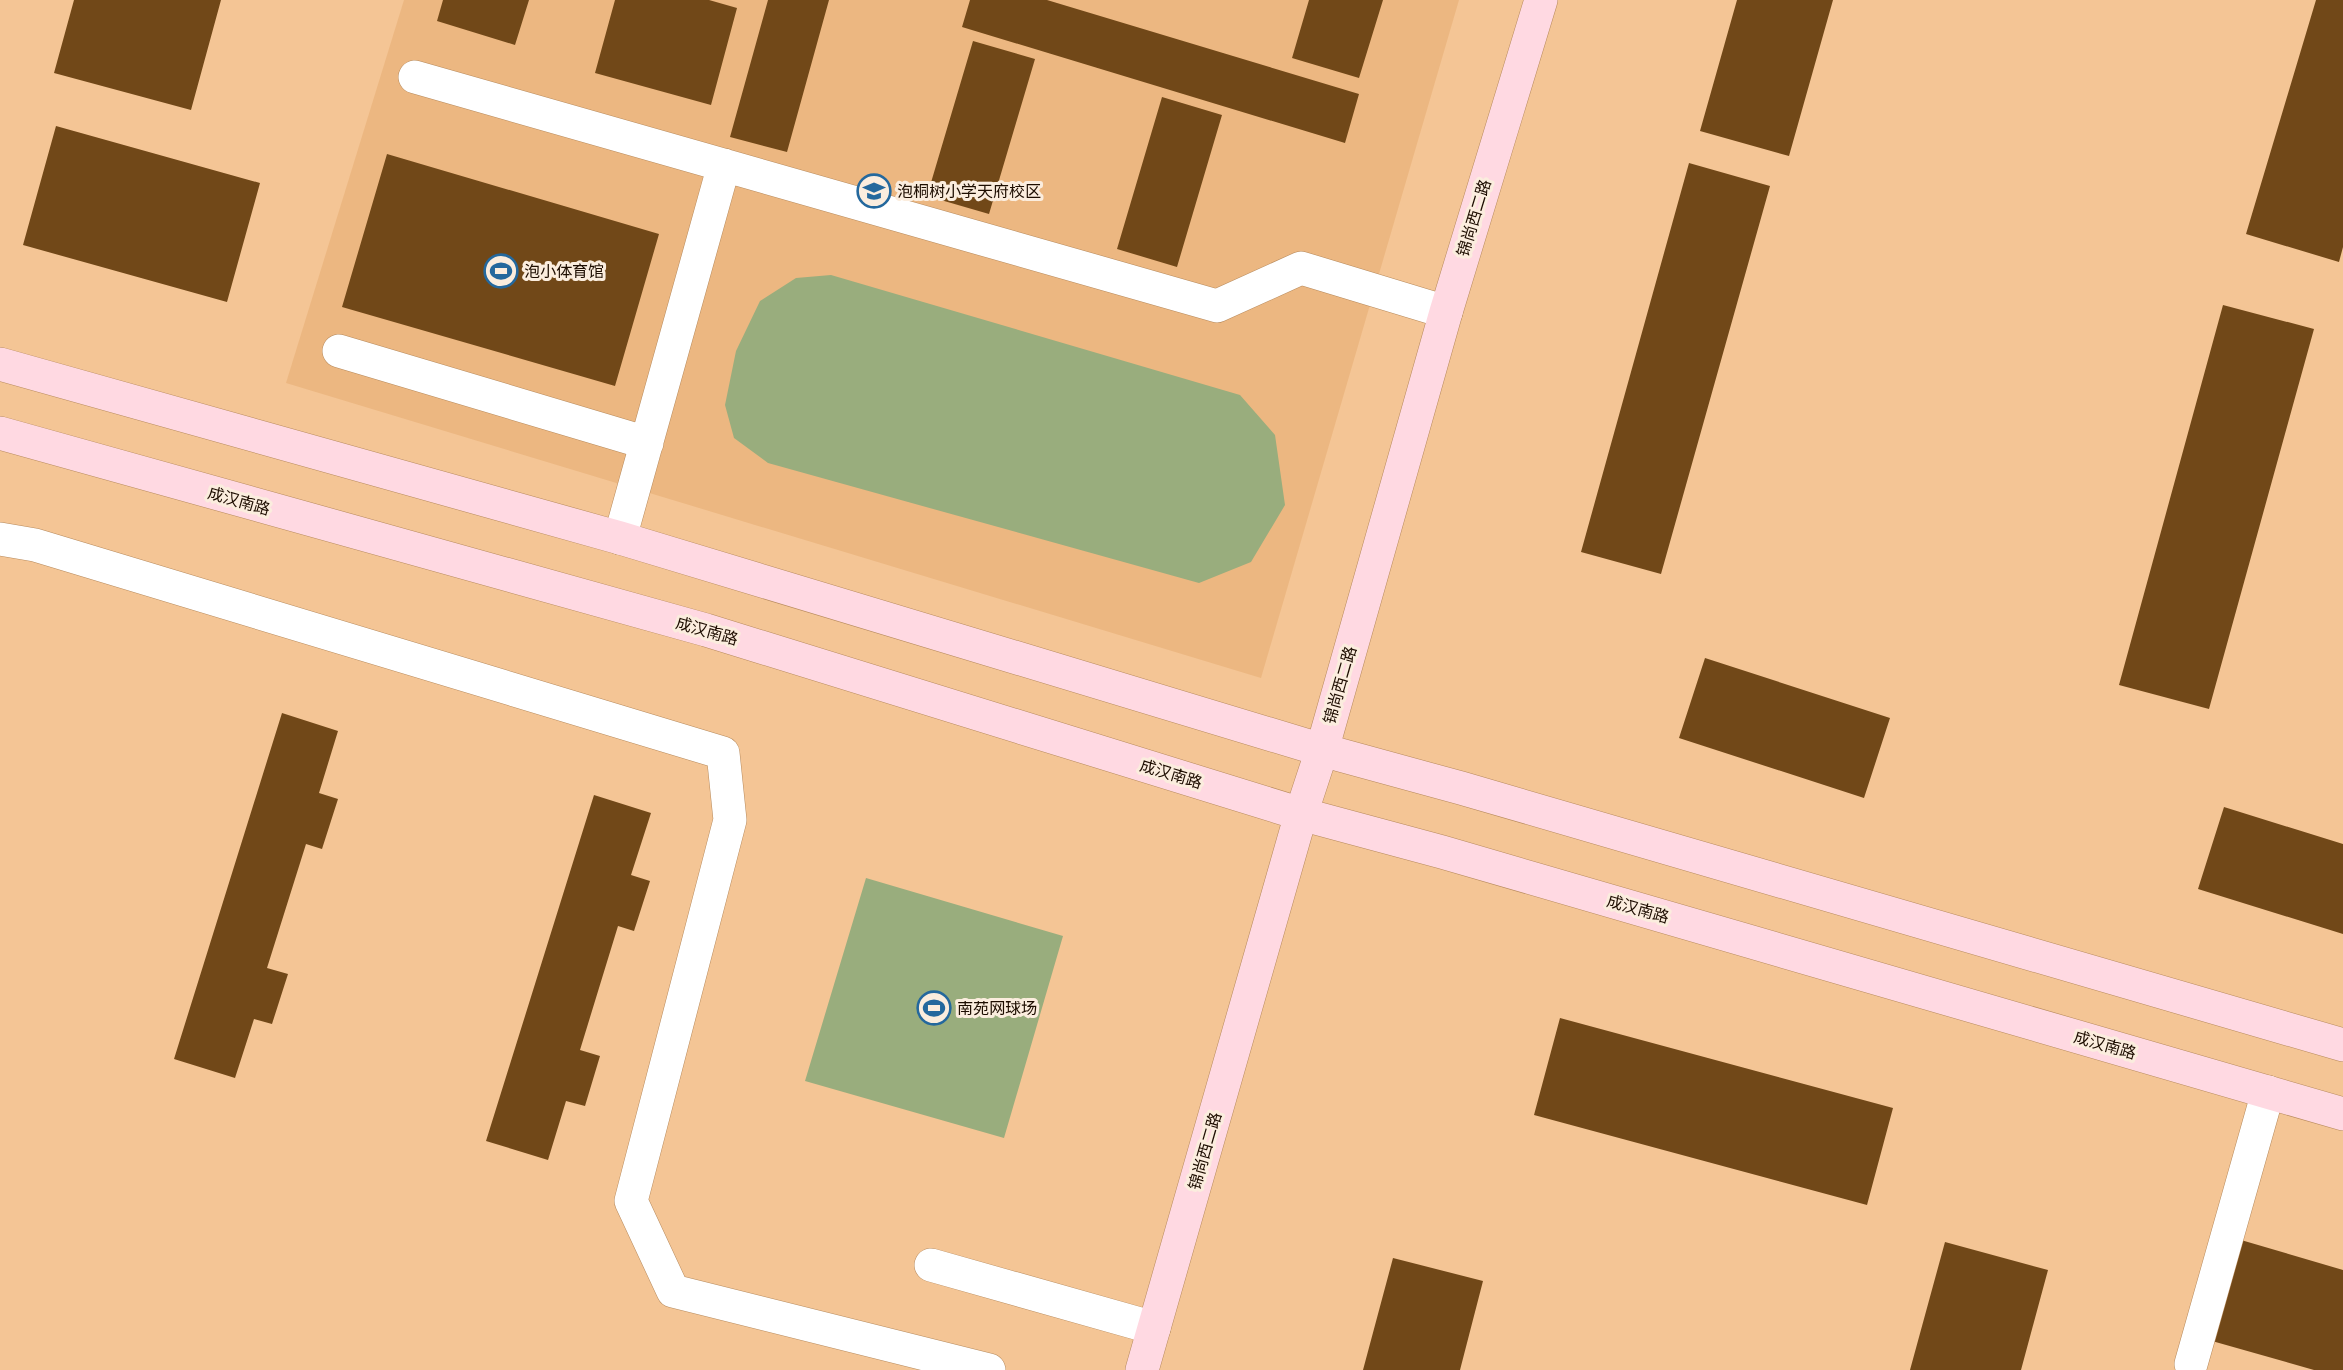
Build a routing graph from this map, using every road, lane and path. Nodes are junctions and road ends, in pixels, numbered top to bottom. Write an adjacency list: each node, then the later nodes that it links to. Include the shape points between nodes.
1 (1541, 0): 4 (main road, 锦尚西二路)
2 (415, 77): 3 (street)
3 (724, 165): 4 (street, via 1217,306 1301,268); 8 (street)
4 (1446, 312): 11 (main road, 锦尚西二路)
5 (339, 351): 8 (street)
6 (0, 364): 9 (main road)
7 (0, 433): 12 (main road, 成汉南路, via 706,630)
8 (647, 443): 9 (street)
9 (620, 538): 11 (main road)
10 (0, 539): 19 (street, via 35,545 723,753 730,820 631,1201 673,1291)
11 (1322, 750): 12 (main road, 锦尚西二路); 13 (main road)
12 (1301, 814): 14 (main road, 成汉南路); 17 (main road, 锦尚西二路)
13 (2343, 1045)
14 (2268, 1092): 15 (main road, 成汉南路); 18 (street)
15 (2343, 1114)
16 (931, 1265): 17 (street)
17 (1154, 1328): 20 (main road, 锦尚西二路)
18 (2191, 1364)
19 (989, 1370)
20 (1142, 1370)

